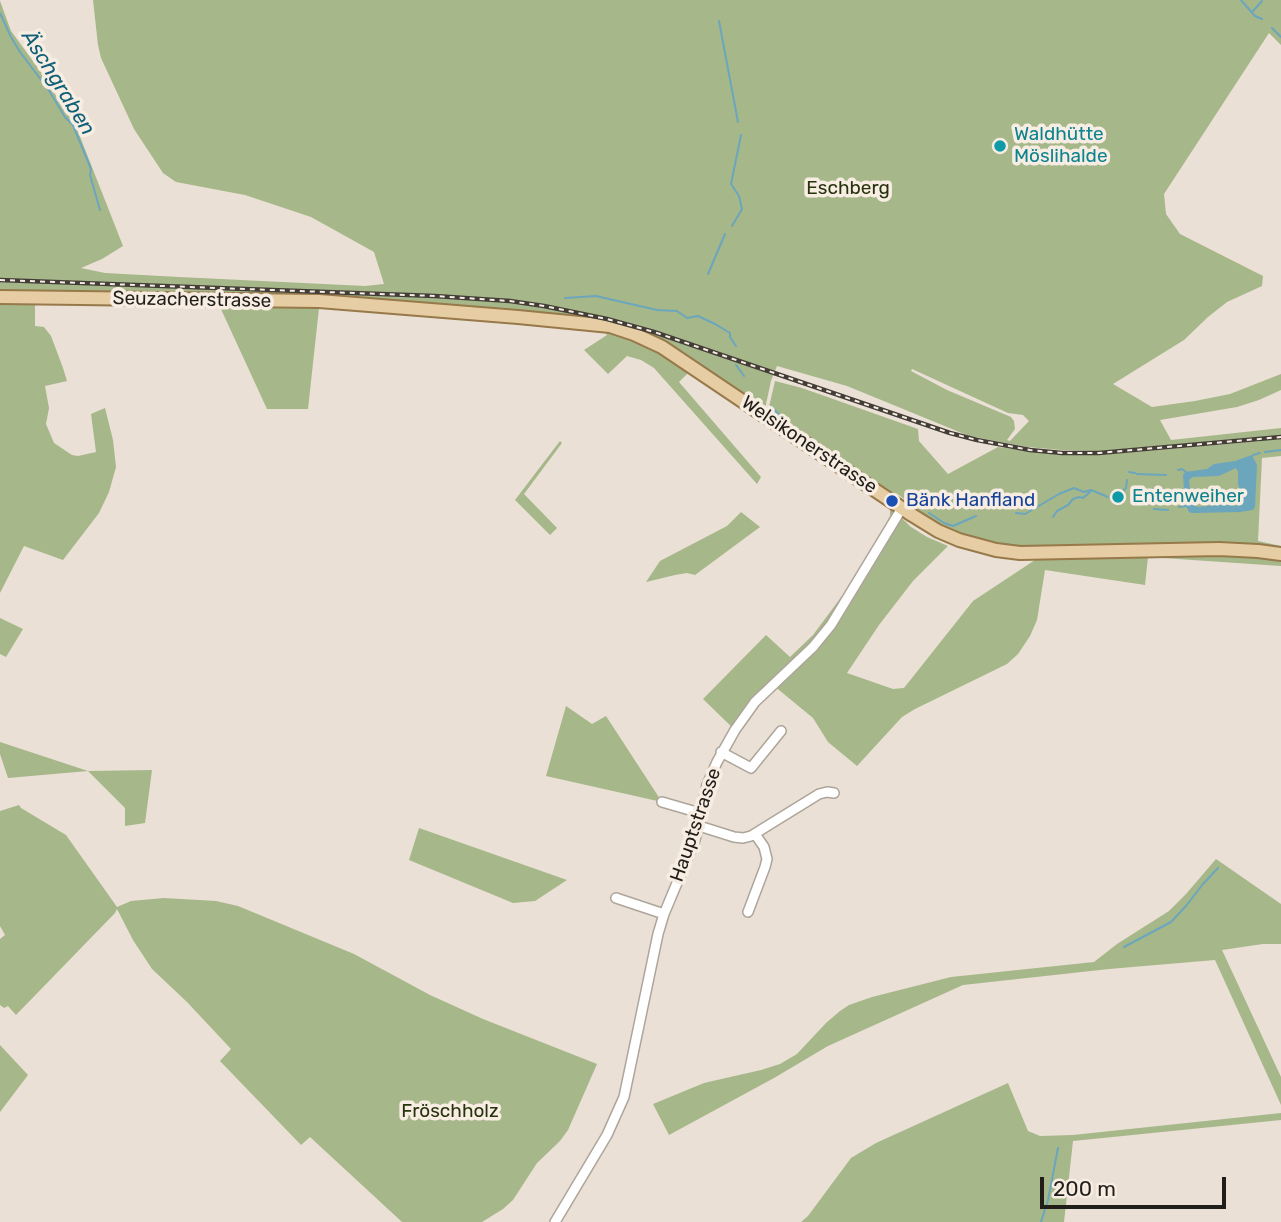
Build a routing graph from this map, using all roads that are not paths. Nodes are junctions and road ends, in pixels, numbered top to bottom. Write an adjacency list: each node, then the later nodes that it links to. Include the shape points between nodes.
1 (0, 297): 2 (main road, Seuzacherstrasse)
2 (383, 306): 3 (main road, Welsikonerstrasse, via 582,322 634,334 674,355)
3 (902, 508): 4 (main road, Welsikonerstrasse, via 946,535 1006,552 1219,550); 6 (street, Hauptstrasse, via 831,625 755,702)
4 (1281, 554)
5 (781, 731): 6 (street, via 751,768)
6 (722, 752): 9 (street, Hauptstrasse)
7 (834, 793): 11 (street, via 819,794)
8 (662, 803): 9 (street)
9 (700, 813): 10 (street, Hauptstrasse)
10 (699, 826): 11 (street, via 737,838); 14 (street, Hauptstrasse)
11 (755, 834): 13 (street, via 766,851 766,863)
12 (616, 898): 14 (street)
13 (748, 912)
14 (664, 914): 15 (street, Hauptstrasse, via 621,1105)
15 (555, 1222)

